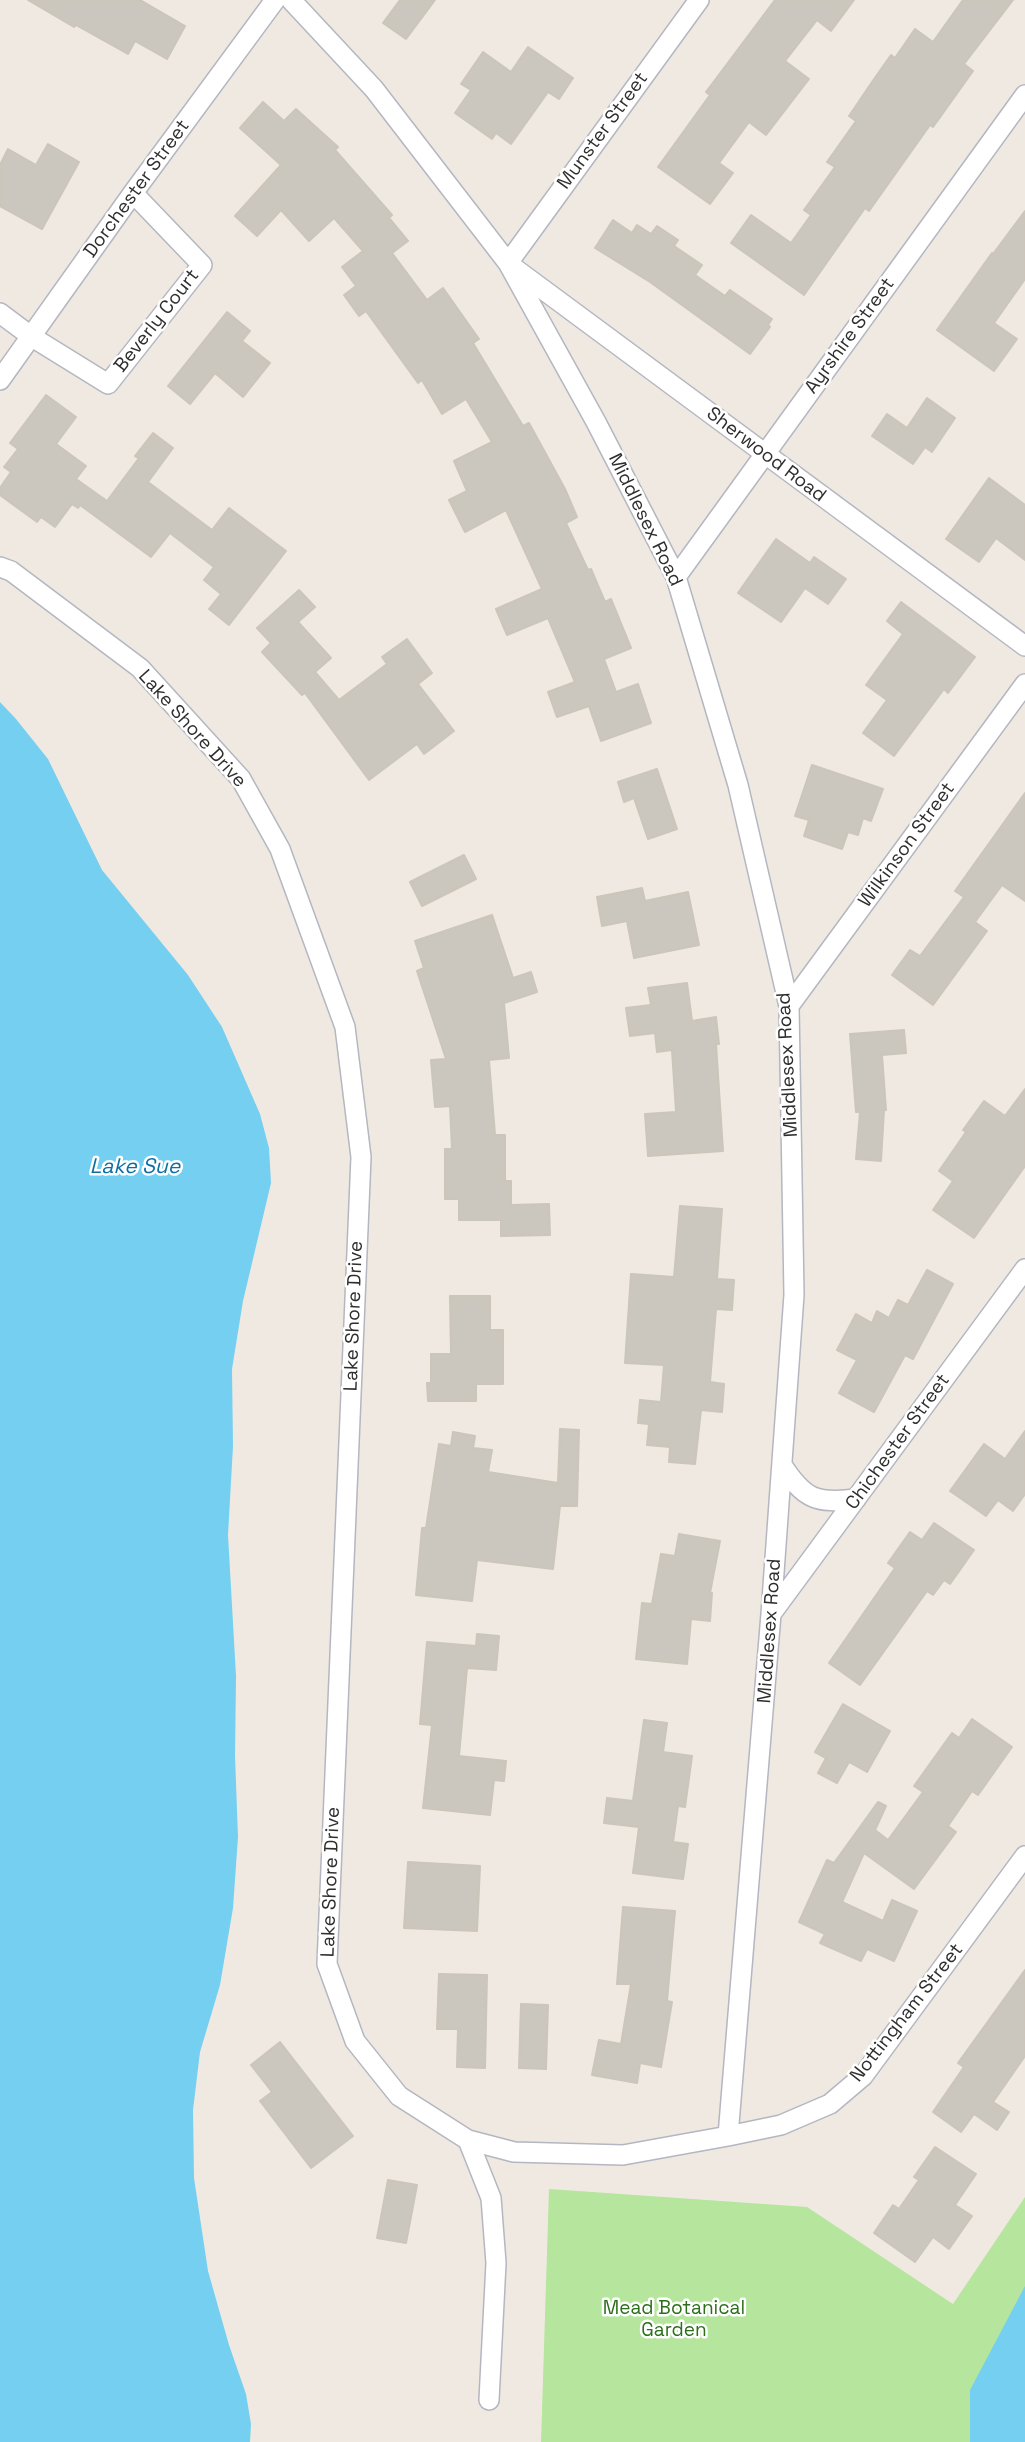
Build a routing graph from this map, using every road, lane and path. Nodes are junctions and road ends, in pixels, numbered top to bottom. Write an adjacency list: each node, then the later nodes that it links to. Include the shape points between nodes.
1 (275, 0): 5 (street, Dorchester Street)
2 (291, 0): 6 (street, Middlesex Road, via 374,89)
3 (699, 0): 6 (street, Munster Street)
4 (1025, 95): 10 (street, Ayrshire Street)
5 (133, 192): 8 (street, Dorchester Street); 8 (street, Beverly Court, via 202,265 108,384)
6 (508, 263): 10 (street, Sherwood Road); 12 (street, Middlesex Road)
7 (0, 313): 8 (street)
8 (32, 337): 9 (street, Dorchester Street)
9 (0, 380)
10 (765, 455): 12 (street, Ayrshire Street); 13 (street, Sherwood Road)
11 (0, 567): 22 (street, Lake Shore Drive, via 140,668 241,779 280,849 345,1027 361,1157 327,1964 355,2041 399,2096)
12 (676, 577): 15 (street, Middlesex Road, via 738,785)
13 (1025, 646)
14 (1025, 684): 15 (street, Wilkinson Street)
15 (789, 1006): 17 (street, Middlesex Road, via 794,1295)
16 (1025, 1269): 18 (street, Chichester Street)
17 (782, 1465): 18 (street, via 795,1486 816,1499); 19 (street, Middlesex Road)
18 (856, 1499): 19 (street, Chichester Street)
19 (771, 1615): 21 (street, Middlesex Road)
20 (1025, 1856): 21 (street, Nottingham Street, via 863,2077 830,2104 782,2125)
21 (728, 2136): 22 (street, Nottingham Street, via 623,2155 514,2152)
22 (468, 2140): 23 (street, via 491,2198 496,2263)
23 (489, 2400)

